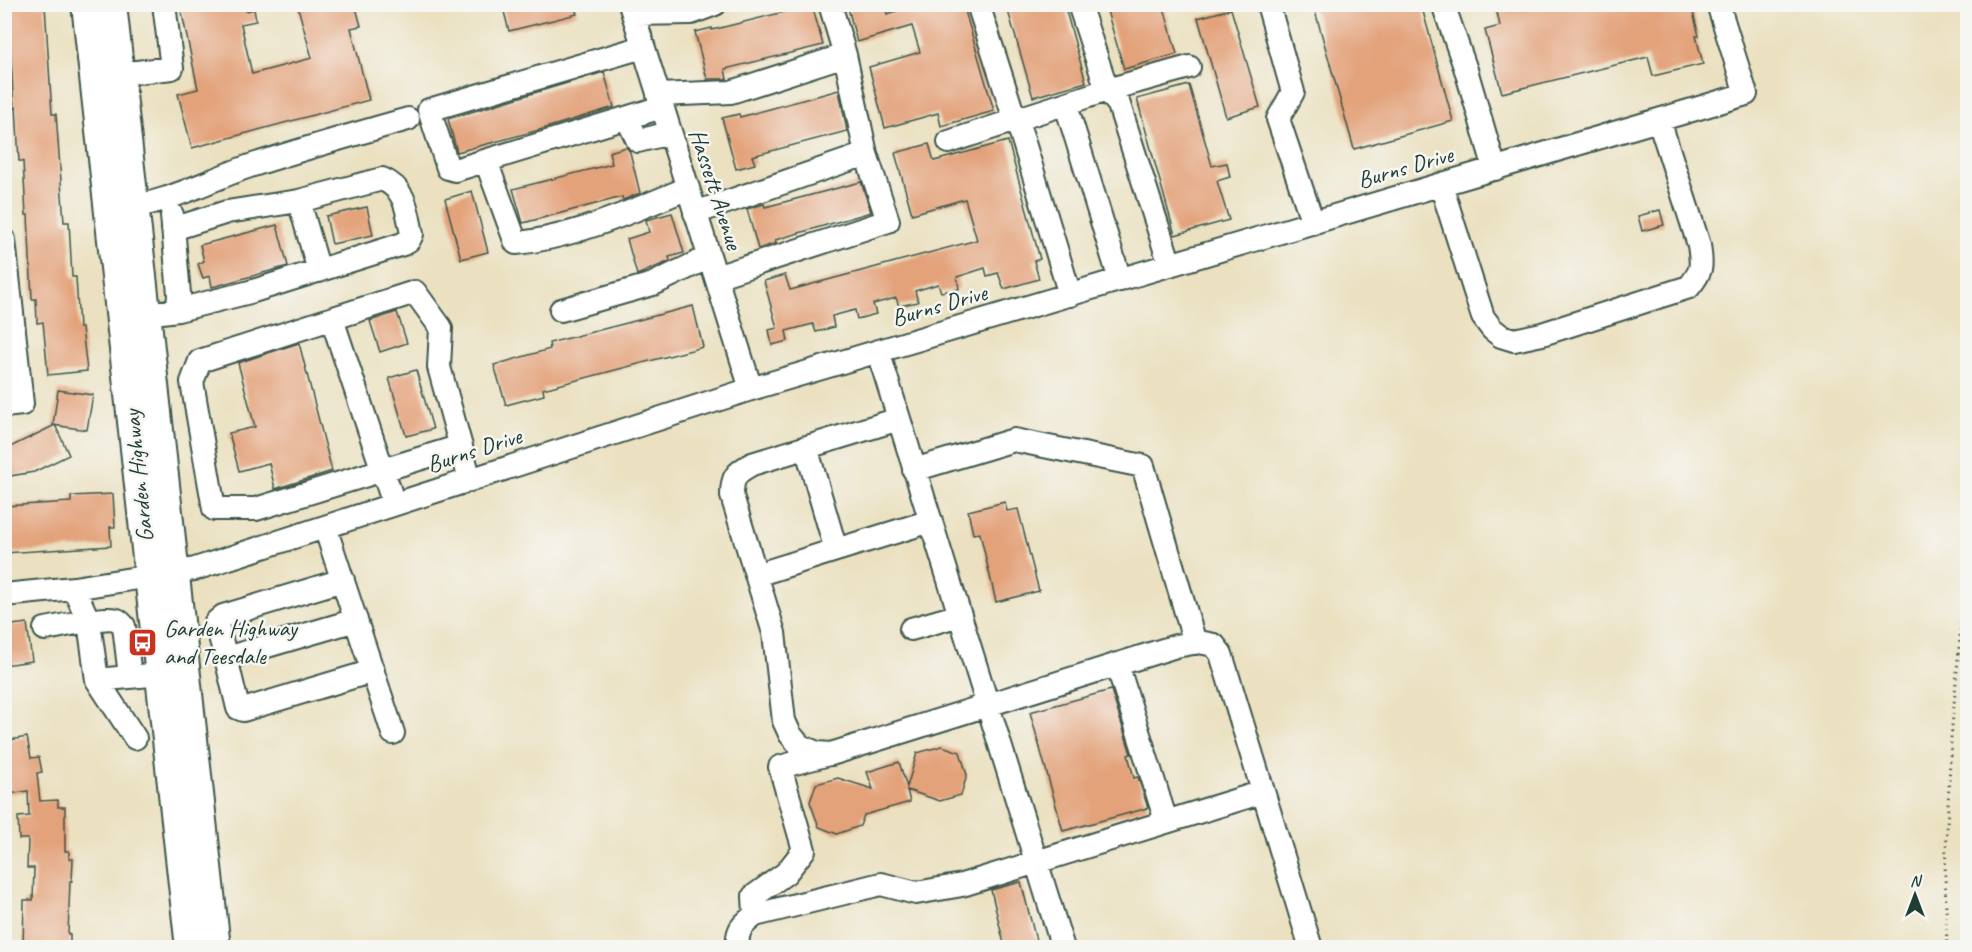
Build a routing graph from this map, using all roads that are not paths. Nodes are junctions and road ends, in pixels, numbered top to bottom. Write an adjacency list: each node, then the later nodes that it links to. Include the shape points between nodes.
1 (86, 4): 32 (main road, Garden Highway)
2 (112, 4): 15 (main road, Garden Highway)
3 (164, 4): 15 (street, via 172,68)
4 (715, 4): 11 (street, via 691,13)
5 (830, 4): 13 (street)
6 (978, 4): 21 (street)
7 (1079, 4): 16 (street)
8 (1268, 4): 34 (street, via 1293,92 1278,119)
9 (1443, 4): 27 (street)
10 (1718, 4): 22 (street, Burns Drive, via 1746,94)
11 (631, 9): 12 (street, Hassett Avenue)
12 (643, 47): 17 (street, Hassett Avenue); 26 (street, via 429,110 448,168 455,170)
13 (845, 55): 17 (street, via 730,92); 25 (street)
14 (1189, 67): 16 (street)
15 (119, 74): 32 (main road, Garden Highway)
16 (1107, 90): 18 (street); 37 (street, via 1119,105)
17 (660, 101): 20 (street); 23 (street, Hassett Avenue)
18 (1066, 105): 21 (street); 40 (street)
19 (408, 118): 30 (street, via 250,166)
20 (622, 119): 23 (street, via 638,141); 26 (street)
21 (1015, 120): 24 (street); 41 (street)
22 (1659, 120): 27 (street, Burns Drive); 28 (street, via 1699,245 1700,275 1689,287 1542,334 1514,340 1501,336 1483,317)
23 (670, 133): 29 (street, Hassett Avenue)
24 (949, 142)
25 (866, 154): 33 (street); 38 (street, via 888,221)
26 (486, 161): 29 (street, via 516,243 540,241 629,213)
27 (1495, 169): 28 (street, Burns Drive)
28 (1441, 185): 34 (street, Burns Drive)
29 (688, 188): 33 (street, Hassett Avenue)
30 (170, 196): 32 (street); 35 (street)
31 (299, 201): 35 (street, via 226,213); 39 (street); 39 (street, via 382,179 400,191 407,213 412,234 404,244)
32 (121, 208): 44 (main road, Garden Highway); 61 (main road, Garden Highway)
33 (696, 213): 38 (street, Hassett Avenue)
34 (1313, 223): 37 (street, Burns Drive)
35 (173, 229): 42 (street)
36 (4, 240): 48 (street, via 22,404)
37 (1170, 265): 40 (street, Burns Drive)
38 (713, 267): 43 (street); 47 (street, Hassett Avenue)
39 (319, 271): 42 (street)
40 (1120, 280): 41 (street, Burns Drive)
41 (1070, 295): 46 (street, Burns Drive)
42 (178, 310): 44 (street)
43 (561, 310)
44 (145, 314): 61 (main road, Garden Highway)
45 (332, 319): 50 (street, via 416,292 441,328 439,367); 52 (street); 56 (street, via 200,361 192,382 214,509)
46 (878, 351): 47 (street, Burns Drive); 49 (street)
47 (751, 389): 54 (street, Burns Drive)
48 (4, 406)
49 (899, 418): 51 (street); 53 (street)
50 (461, 446): 52 (street); 54 (street)
51 (806, 447): 60 (street); 62 (street, via 752,464 738,471 732,483 732,496)
52 (382, 470): 55 (street); 56 (street)
53 (914, 470): 57 (street); 71 (street, via 1014,440 1143,466)
54 (471, 480): 55 (street, Burns Drive)
55 (394, 504): 58 (street, Burns Drive)
56 (270, 505): 59 (street)
57 (931, 521): 60 (street); 66 (street)
58 (325, 527): 59 (street, Burns Drive); 63 (street)
59 (285, 540): 61 (street, Burns Drive, via 195,569)
60 (836, 550): 62 (street)
61 (161, 574): 64 (street, Burns Drive); 75 (main road, Garden Highway); 87 (main road, Garden Highway)
62 (756, 575): 81 (street, via 774,633 784,721 800,746)
63 (343, 580): 67 (street); 72 (street, via 223,616 216,622)
64 (74, 588): 65 (street, Burns Drive); 68 (street)
65 (4, 595)
66 (960, 615): 70 (street); 78 (street)
67 (356, 620): 72 (street); 74 (street)
68 (89, 622): 69 (street); 76 (street, via 114,619 124,626); 77 (street)
69 (45, 629)
70 (911, 629)
71 (1195, 643): 73 (street); 82 (street, via 1214,645 1221,654)
72 (226, 658): 74 (street, via 238,708 243,710)
73 (1117, 664): 78 (street); 83 (street)
74 (372, 670): 79 (street)
75 (161, 674): 76 (street); 86 (main road, Garden Highway)
76 (130, 676): 77 (street)
77 (97, 680): 80 (street)
78 (987, 704): 81 (street); 84 (street)
79 (393, 733)
80 (135, 738)
81 (831, 754): 85 (street, via 780,767 804,850 786,873 754,896)
82 (1263, 792): 83 (street); 90 (street)
83 (1166, 821): 84 (street)
84 (1036, 861): 85 (street, via 962,885 916,893 881,884); 89 (street)
85 (755, 915): 88 (street, via 741,925)
86 (190, 948)
87 (216, 948)
88 (738, 948)
89 (1063, 948)
90 (1311, 948)

